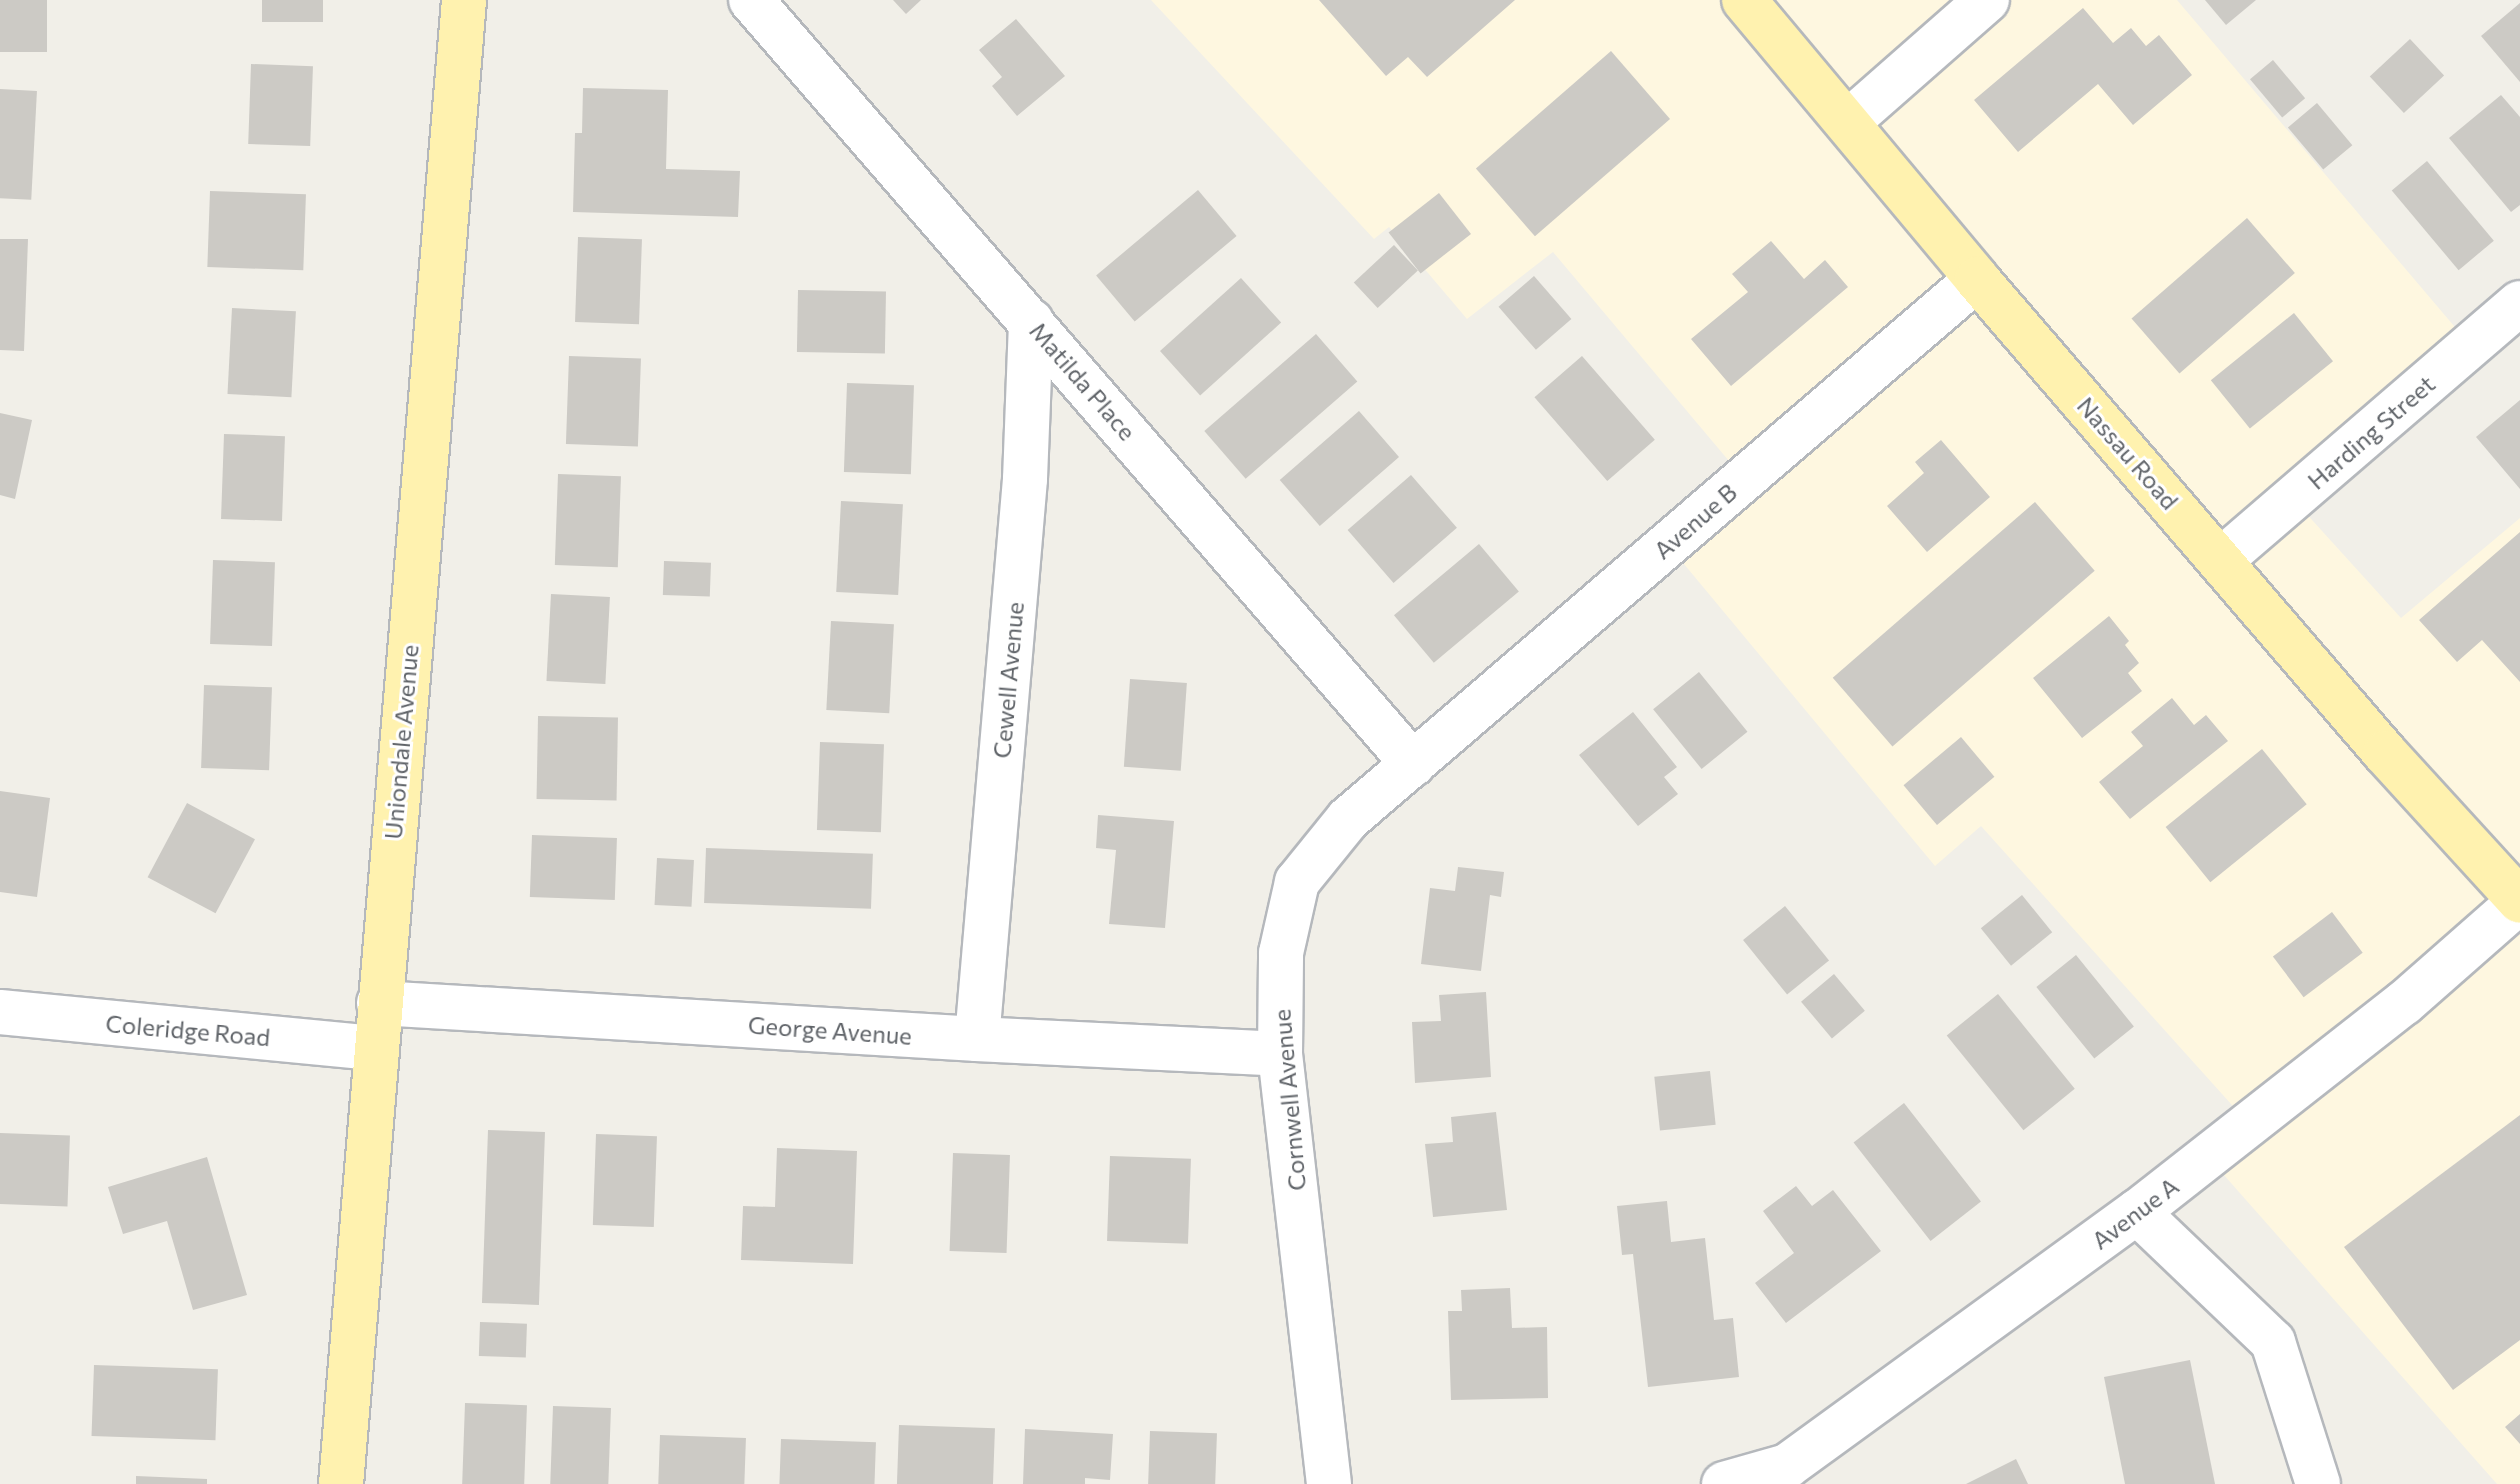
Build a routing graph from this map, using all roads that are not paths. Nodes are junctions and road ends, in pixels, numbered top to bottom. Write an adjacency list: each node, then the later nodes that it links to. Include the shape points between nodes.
1 (464, 0): 12 (main road, Uniondale Avenue)
2 (751, 0): 8 (street, Matilda Place)
3 (1744, 0): 5 (main road, Nassau Road)
4 (1987, 0): 5 (street)
5 (1848, 122): 6 (main road, Nassau Road)
6 (1977, 279): 9 (main road, Nassau Road); 10 (street, Avenue B)
7 (2520, 303): 9 (street, Harding Street)
8 (1031, 321): 10 (street, Matilda Place); 14 (street, Cewell Avenue, via 1025,479)
9 (2221, 560): 11 (main road, Nassau Road)
10 (1413, 764): 16 (street, Cornwell Avenue, via 1348,819 1297,882 1281,953)
11 (2520, 901): 17 (street, Avenue A, via 2404,1003)
12 (379, 1003): 14 (street, George Avenue); 15 (main road, Uniondale Avenue)
13 (0, 1012): 15 (street, Coleridge Road)
14 (977, 1039): 16 (street, George Avenue)
15 (376, 1048): 18 (main road, Uniondale Avenue)
16 (1280, 1054): 19 (street, Cornwell Avenue)
17 (2137, 1212): 20 (street, Avenue A, via 1787,1466); 21 (street, via 2273,1342)
18 (341, 1484)
19 (1329, 1484)
20 (1724, 1484)
21 (2318, 1484)

